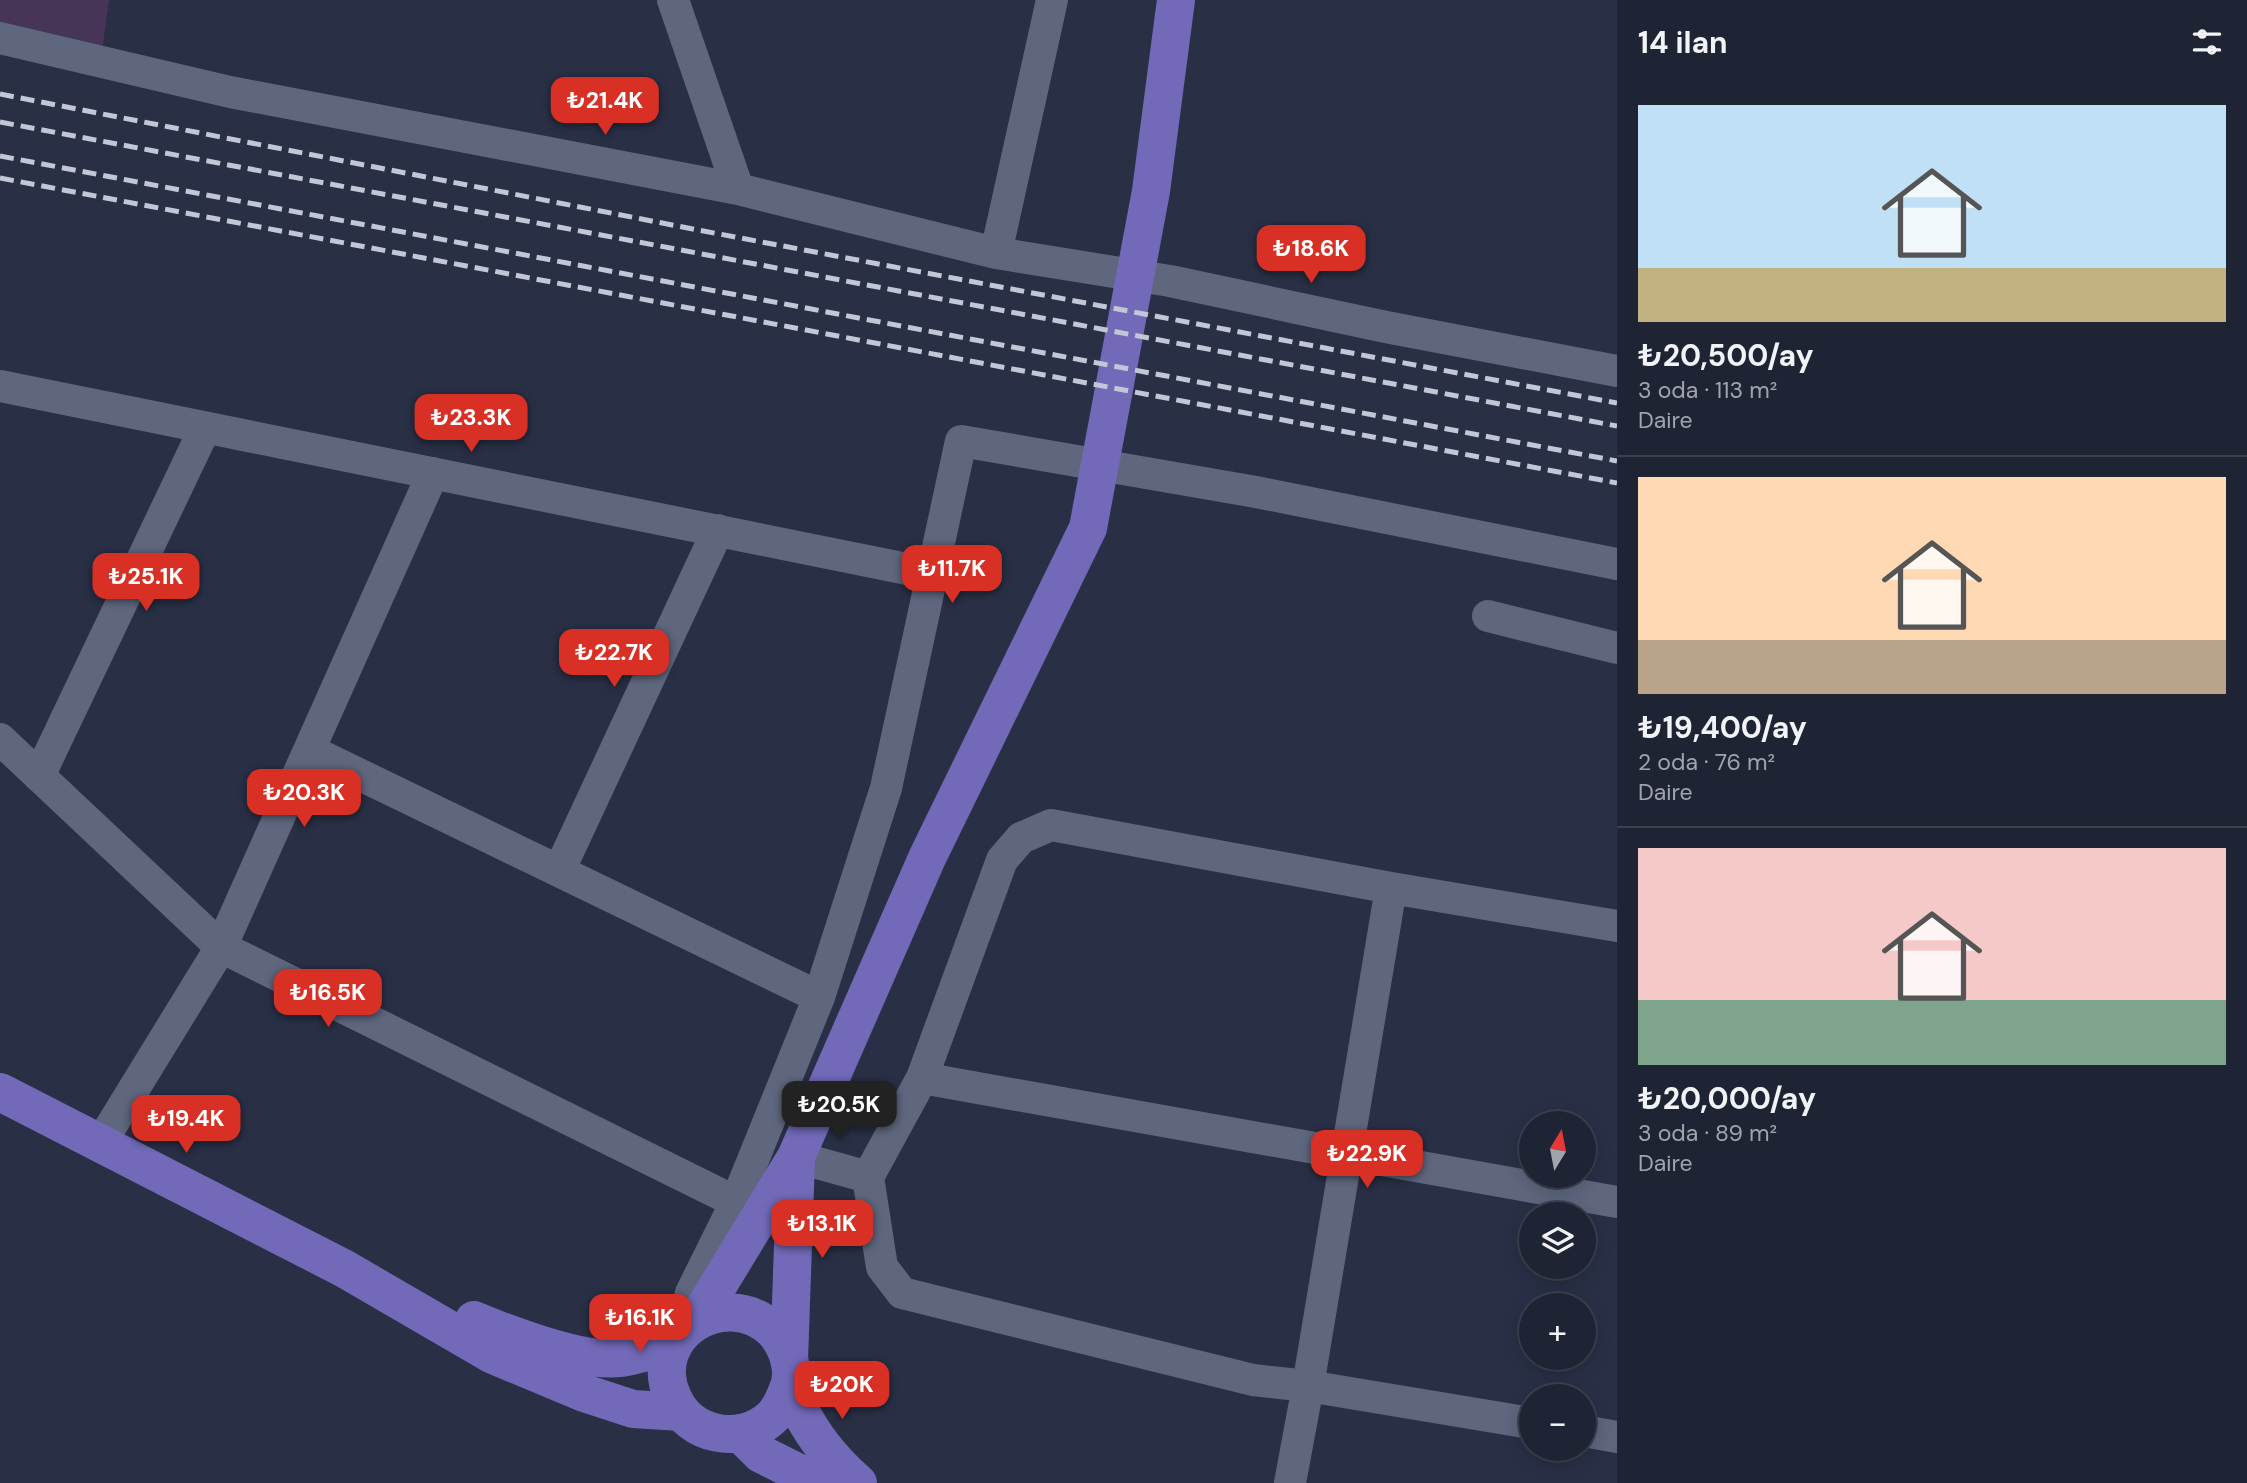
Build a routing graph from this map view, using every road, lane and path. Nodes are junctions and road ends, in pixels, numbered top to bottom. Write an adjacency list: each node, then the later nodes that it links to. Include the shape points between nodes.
1 (673, 0): 5 (street)
2 (1052, 0): 6 (street)
3 (1176, 0): 28 (main road, via 1151,191 1088,528 927,858)
4 (0, 38): 5 (street, via 230,92)
5 (738, 190): 6 (street)
6 (996, 253): 7 (street, via 1170,281)
7 (1617, 371)
8 (0, 386): 9 (street)
9 (205, 428): 10 (street); 18 (street)
10 (433, 473): 11 (street); 17 (street)
11 (718, 530): 13 (street); 19 (street)
12 (1617, 564): 13 (street, via 1256,492 961,441)
13 (932, 574): 23 (street, via 886,788)
14 (1488, 616): 15 (street)
15 (1617, 648)
16 (0, 739): 18 (street)
17 (311, 751): 19 (street); 22 (street)
18 (39, 776): 22 (street)
19 (559, 871): 23 (street)
20 (1391, 888): 21 (street); 24 (street, via 1051,825 1021,838 1002,860); 27 (street)
21 (1617, 926)
22 (221, 947): 26 (street); 30 (street)
23 (819, 997): 30 (street)
24 (922, 1078): 27 (street); 29 (street)
25 (0, 1092): 26 (main road)
26 (100, 1144): 32 (main road)
27 (1346, 1153): 31 (street); 35 (street)
28 (796, 1157): 29 (street); 33 (main road); 34 (main road)
29 (868, 1177): 35 (street, via 883,1267 902,1293 1254,1380)
30 (736, 1202): 33 (street, via 691,1293)
31 (1617, 1202)
32 (345, 1269): 33 (main road, via 511,1335 576,1354 619,1358); 36 (main road, via 493,1356 633,1409)
33 (684, 1333): 34 (main road, via 713,1314 746,1314 774,1331 784,1345); 36 (main road, via 668,1362 667,1379)
34 (789, 1373): 38 (main road, via 783,1402 772,1417); 42 (main road, via 809,1425 833,1461)
35 (1308, 1386): 37 (street); 43 (street)
36 (681, 1412): 38 (main road, via 708,1431)
37 (1519, 1421)
38 (740, 1433): 41 (main road, via 761,1454)
39 (1596, 1433): 40 (street)
40 (1617, 1437)
41 (828, 1483)
42 (858, 1483)
43 (1290, 1483)

